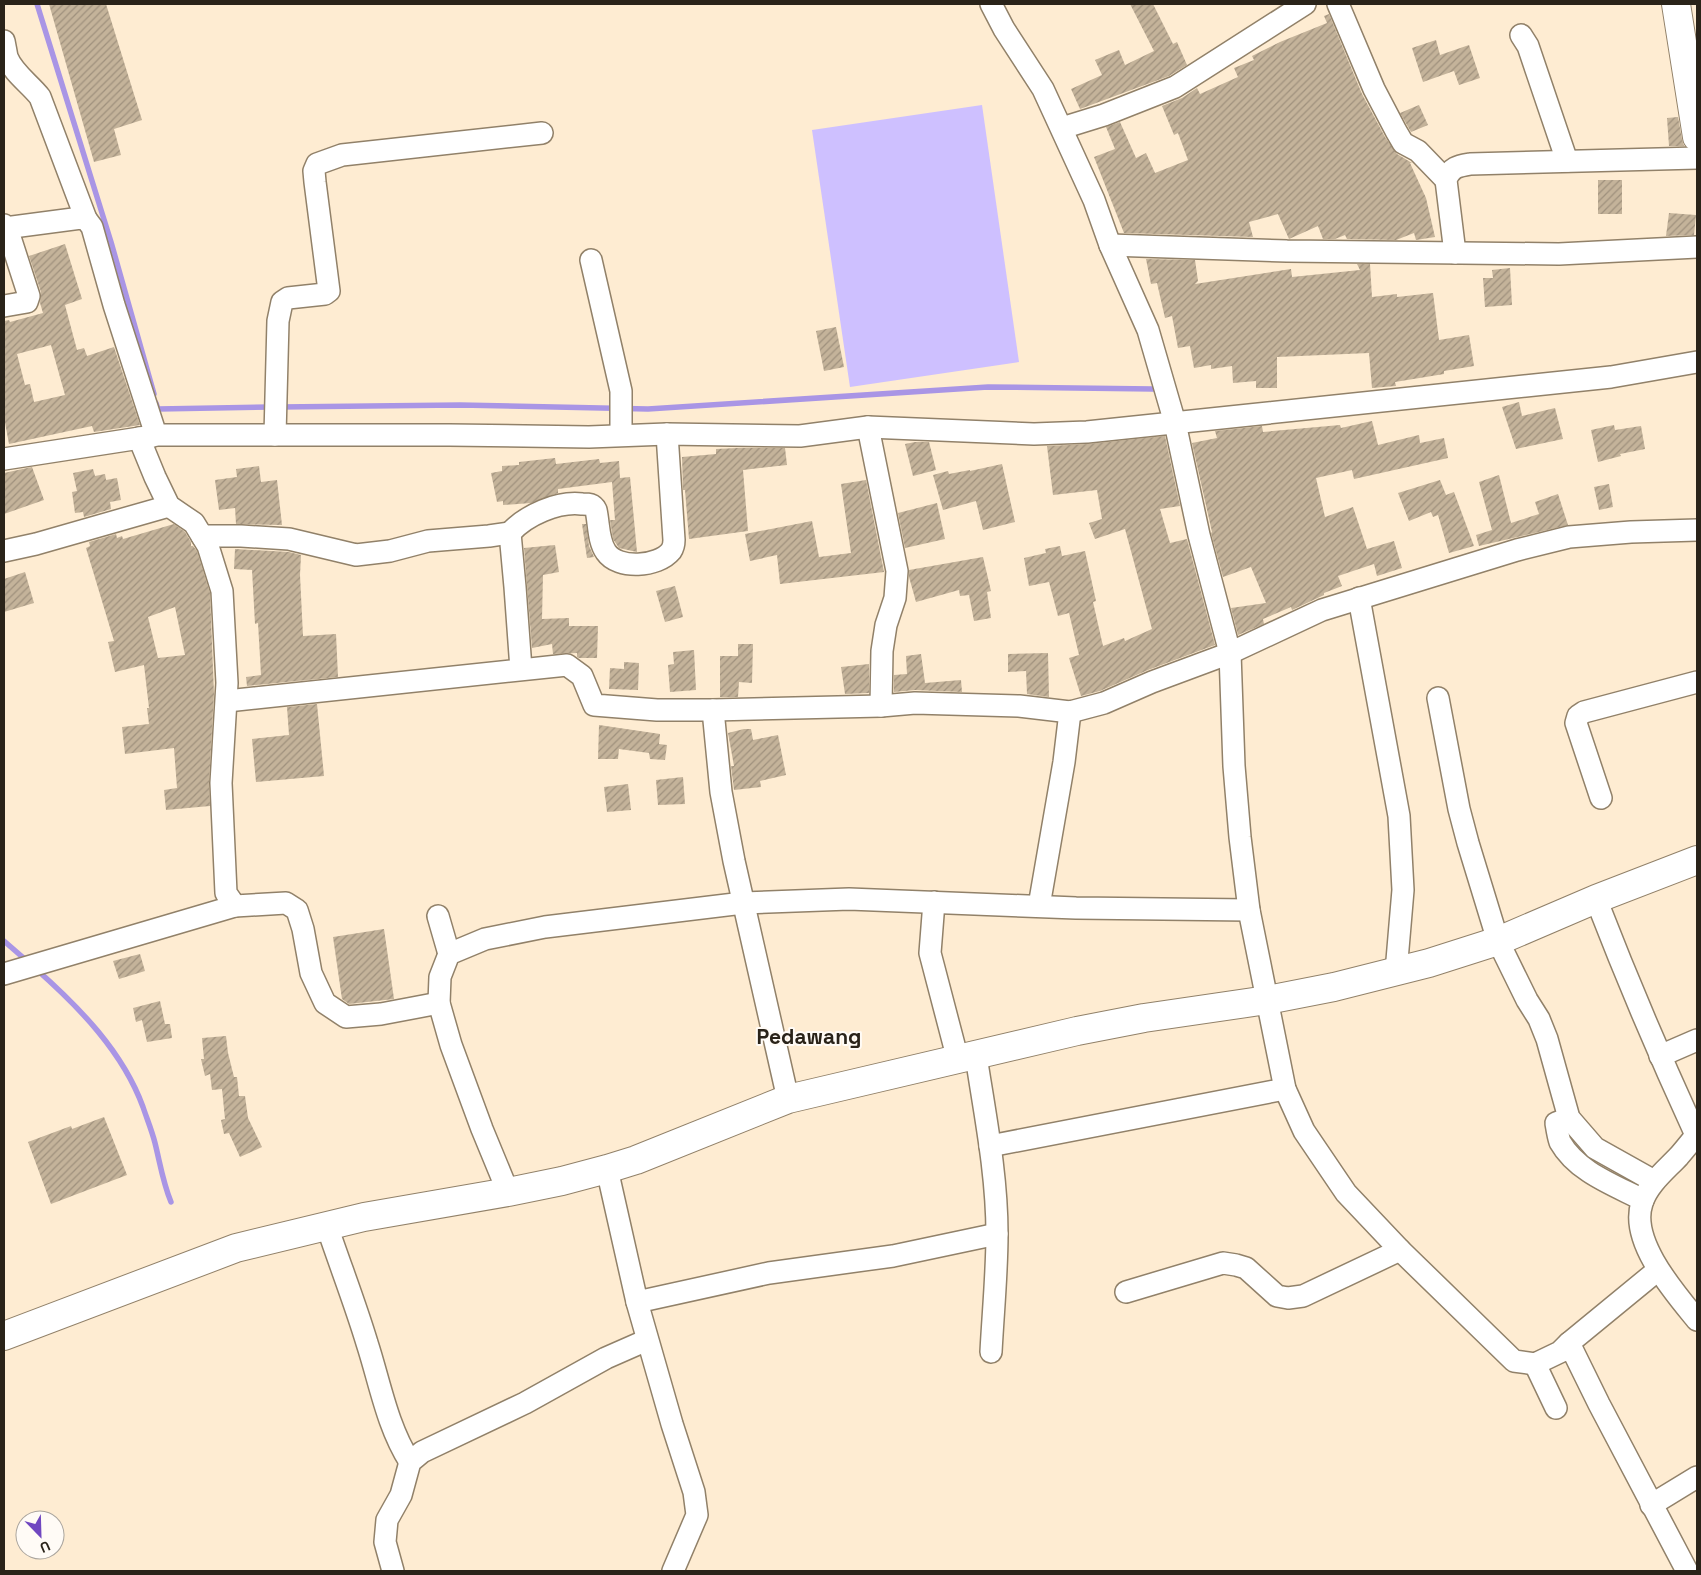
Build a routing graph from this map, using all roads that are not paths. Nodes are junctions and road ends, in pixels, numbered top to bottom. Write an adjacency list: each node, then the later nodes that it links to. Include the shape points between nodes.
1 (991, 4): 7 (street, via 1044,89)
2 (1305, 4): 7 (street, via 1175,87)
3 (1338, 4): 12 (street, via 1374,89 1403,143 1418,152)
4 (1676, 4): 9 (street)
5 (1521, 35): 11 (street, via 1528,46)
6 (4, 41): 13 (street, via 15,69 40,97)
7 (1062, 128): 15 (street)
8 (542, 133): 22 (street, via 342,155 317,164 314,177 329,291 288,298 282,302 278,321)
9 (1697, 137)
10 (1697, 158): 11 (street)
11 (1568, 161): 12 (street, via 1470,164 1455,167)
12 (1446, 180): 17 (street)
13 (86, 219): 14 (street); 26 (street, via 92,228 114,305)
14 (5, 227): 19 (street, via 29,296 27,302)
15 (1110, 245): 17 (street); 21 (street, via 1148,330)
16 (1697, 247): 17 (street, via 1559,254)
17 (1455, 253)
18 (591, 260): 24 (street, via 622,398)
19 (4, 306)
20 (1697, 362): 21 (street, via 1611,377)
21 (1175, 424): 23 (street, via 1034,434); 34 (street, via 1199,535)
22 (276, 427): 24 (street, via 590,437); 26 (street)
23 (868, 427): 25 (street, via 800,436); 39 (street, via 897,571 895,598 882,651)
24 (621, 429): 25 (street)
25 (668, 434): 30 (street, via 674,540 670,553 659,560 627,564 607,554 596,510 590,504 573,502 539,512)
26 (148, 437): 27 (street); 28 (street, via 155,477)
27 (4, 459)
28 (169, 506): 31 (street, via 194,523); 32 (street)
29 (1697, 530): 33 (street, via 1569,537)
30 (510, 533): 31 (street, via 428,540 390,551 356,555 289,539); 35 (street)
31 (202, 536): 38 (street, via 222,591)
32 (4, 551)
33 (1359, 598): 34 (street, via 1322,610); 53 (street, via 1399,816 1403,890)
34 (1230, 653): 41 (street, via 1104,703); 49 (street, via 1234,766)
35 (521, 669): 38 (street); 40 (street, via 567,664 582,676 594,705)
36 (1697, 682): 42 (street, via 1578,716 1576,723)
37 (1438, 698): 51 (street, via 1459,809)
38 (227, 700): 47 (street, via 221,783 226,893)
39 (881, 706): 40 (street); 41 (street, via 915,702 1019,706)
40 (713, 710): 46 (street, via 721,792)
41 (1070, 712): 48 (street)
42 (1601, 798)
43 (1697, 860): 44 (street)
44 (1596, 898): 51 (street); 58 (street)
45 (934, 902): 46 (street, via 849,899); 48 (street); 59 (street, via 930,953)
46 (743, 904): 52 (street, via 545,927 485,939); 61 (street)
47 (235, 906): 54 (street); 56 (street, via 286,903 297,910 311,973 325,1003 346,1017)
48 (1038, 906): 49 (street)
49 (1249, 910): 55 (street)
50 (438, 916): 52 (street)
51 (1498, 941): 53 (street); 62 (street, via 1542,1026)
52 (449, 954): 56 (street, via 440,977)
53 (1396, 972): 55 (street)
54 (4, 974)
55 (1267, 1000): 59 (street, via 1144,1018); 60 (street)
56 (439, 1003): 67 (street, via 451,1045)
57 (1697, 1040): 58 (street)
58 (1660, 1056): 63 (street)
59 (967, 1058): 61 (street); 64 (street)
60 (1286, 1089): 64 (street); 71 (street, via 1304,1131 1346,1193)
61 (788, 1099): 65 (street)
62 (1562, 1120): 66 (street, via 1595,1148); 68 (street, via 1559,1140 1571,1158)
63 (1697, 1134): 66 (street)
64 (990, 1146): 70 (street)
65 (607, 1169): 67 (street); 74 (street)
66 (1654, 1181): 68 (street)
67 (508, 1192): 69 (street)
68 (1643, 1200): 72 (street, via 1640,1218 1644,1242)
69 (327, 1226): 76 (street, via 236,1248); 82 (street, via 389,1419)
70 (997, 1234): 74 (street, via 892,1256 768,1272); 79 (street)
71 (1400, 1250): 73 (street, via 1302,1296 1277,1296 1246,1268 1223,1263); 80 (street, via 1514,1361)
72 (1658, 1270): 75 (street); 78 (street)
73 (1126, 1292)
74 (637, 1302): 77 (street)
75 (1697, 1320)
76 (4, 1336)
77 (647, 1340): 82 (street, via 422,1452); 86 (street, via 694,1492 697,1515)
78 (1569, 1343): 80 (street, via 1560,1352); 84 (street)
79 (991, 1352)
80 (1535, 1364): 81 (street)
81 (1556, 1408)
82 (410, 1462): 85 (street, via 401,1495 387,1520 385,1542)
83 (1697, 1477): 84 (street)
84 (1652, 1504): 87 (street)
85 (393, 1571)
86 (673, 1571)
87 (1687, 1571)

